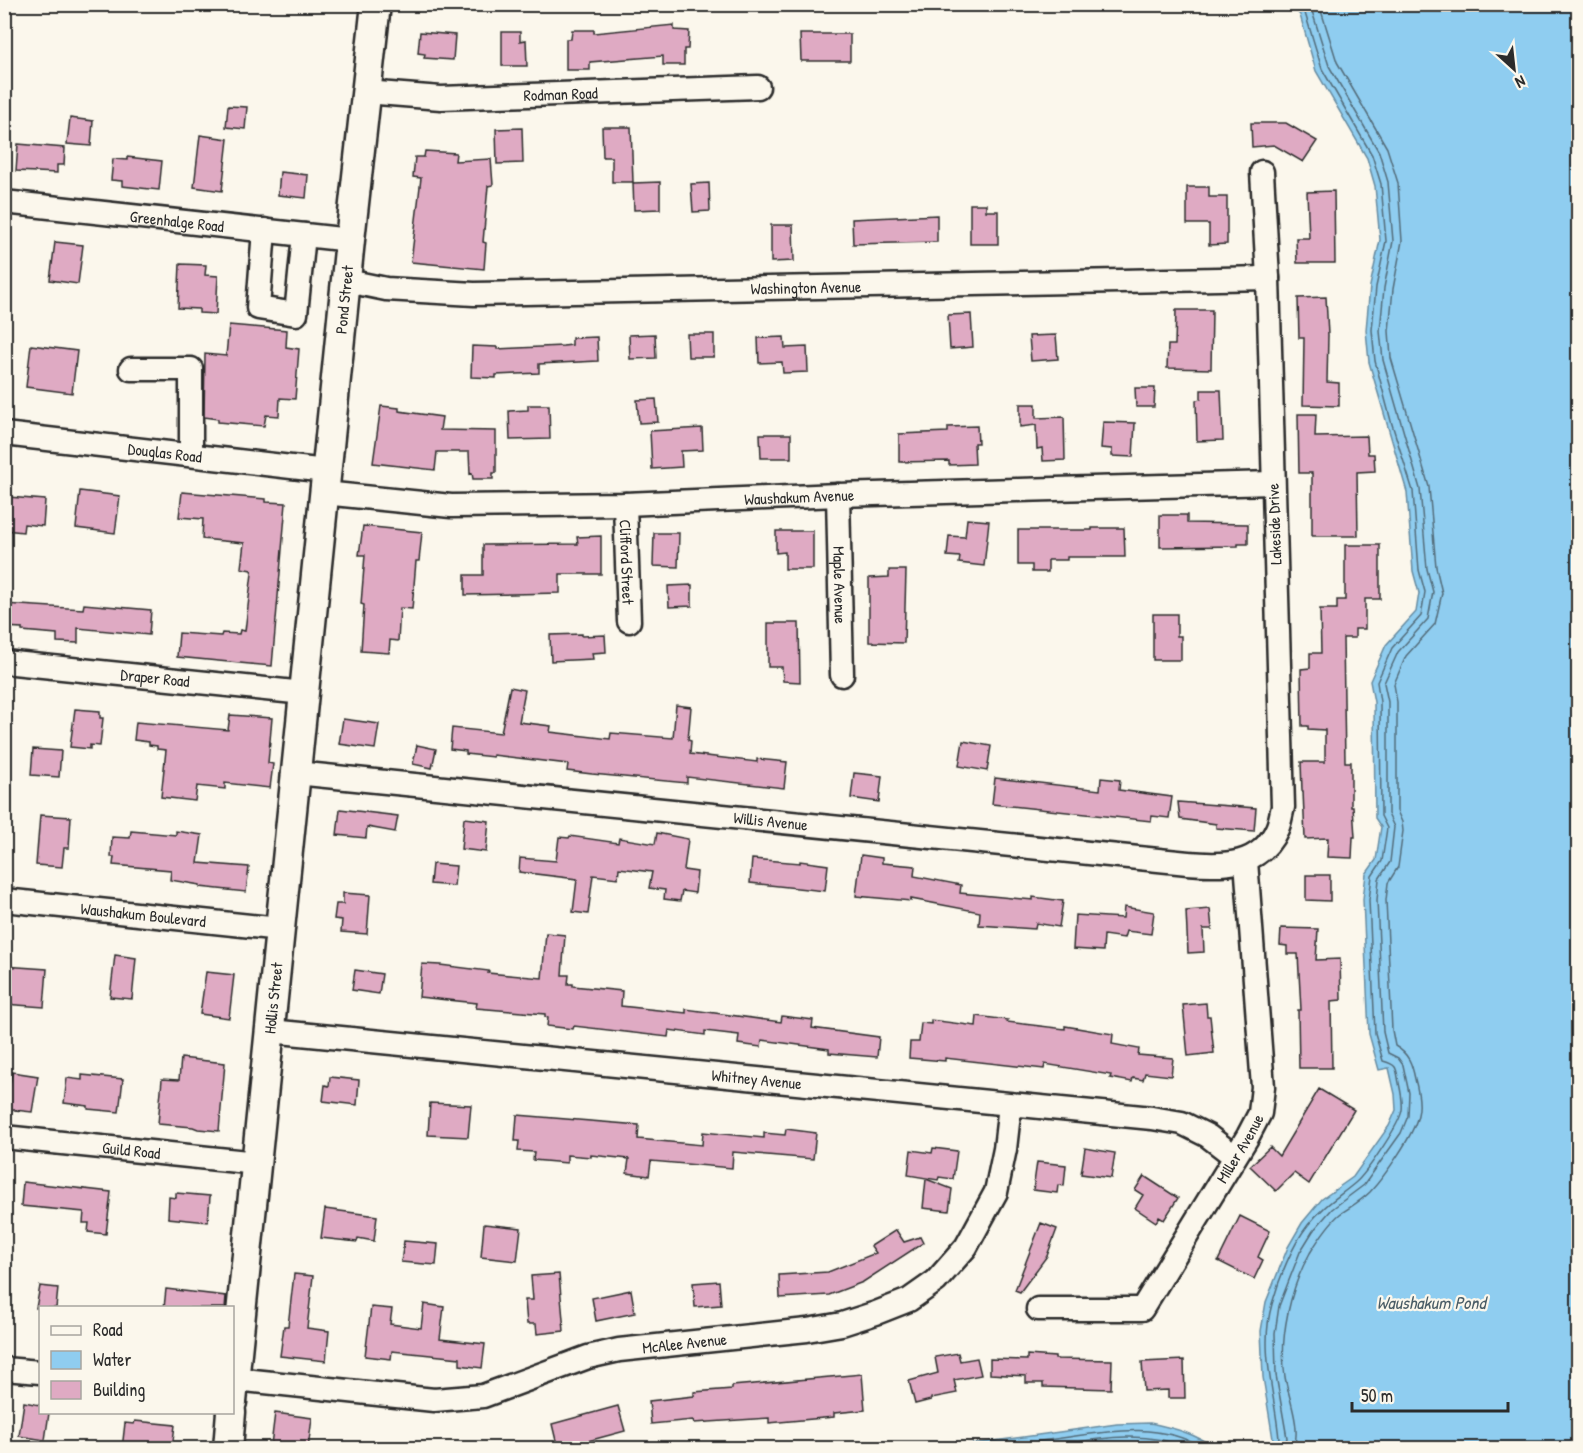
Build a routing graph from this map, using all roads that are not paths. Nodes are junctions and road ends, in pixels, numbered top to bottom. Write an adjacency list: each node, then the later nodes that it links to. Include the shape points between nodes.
1 (376, 4): 3 (main road, Pond Street)
2 (758, 87): 3 (street, Rodman Road, via 441,98)
3 (365, 92): 8 (main road, Pond Street)
4 (1262, 172): 9 (street, Lakeside Drive)
5 (4, 202): 6 (street, Greenhalge Road)
6 (264, 230): 7 (street, Greenhalge Road); 7 (street, via 258,308 296,314)
7 (304, 235): 8 (street, Greenhalge Road)
8 (350, 240): 10 (main road, Pond Street)
9 (1268, 278): 10 (street, Washington Avenue, via 474,294 396,290); 15 (street, Lakeside Drive)
10 (347, 281): 14 (main road, Pond Street)
11 (131, 369): 13 (street, via 191,369)
12 (4, 434): 13 (street, Douglas Road)
13 (191, 455): 14 (street, Douglas Road)
14 (325, 482): 17 (street, Waushakum Avenue, via 451,506); 18 (main road, Pond Street)
15 (1273, 483): 16 (street, Waushakum Avenue); 24 (street, Lakeside Drive, via 1283,807 1277,829 1265,848)
16 (838, 495): 17 (street, Waushakum Avenue); 21 (street, Maple Avenue)
17 (625, 504): 19 (street, Clifford Street)
18 (314, 594): 22 (main road, Hollis Street)
19 (629, 621)
20 (4, 662): 22 (street, Draper Road)
21 (842, 675)
22 (304, 693): 23 (main road, Hollis Street)
23 (296, 773): 24 (street, Willis Avenue, via 1188,863 1218,865); 26 (main road, Hollis Street)
24 (1246, 861): 30 (street, Miller Avenue, via 1263,1087 1260,1113)
25 (4, 900): 26 (street, Waushakum Boulevard)
26 (280, 929): 27 (main road, Hollis Street)
27 (270, 1031): 28 (street, Whitney Avenue); 31 (main road, Hollis Street)
28 (1010, 1105): 30 (street, Whitney Avenue, via 1182,1123); 36 (street, McAlee Avenue, via 996,1192 966,1247 936,1281 909,1300 876,1313 807,1330 619,1350 588,1357 483,1396 434,1400)
29 (4, 1137): 31 (street, Guild Road)
30 (1234, 1156): 32 (street, Miller Avenue, via 1142,1309)
31 (257, 1162): 35 (main road, Hollis Street)
32 (1038, 1309)
33 (4, 1369): 34 (street)
34 (39, 1372)
35 (234, 1385)
36 (234, 1395)
37 (231, 1414): 38 (main road, Hollis Street)
38 (228, 1449)

